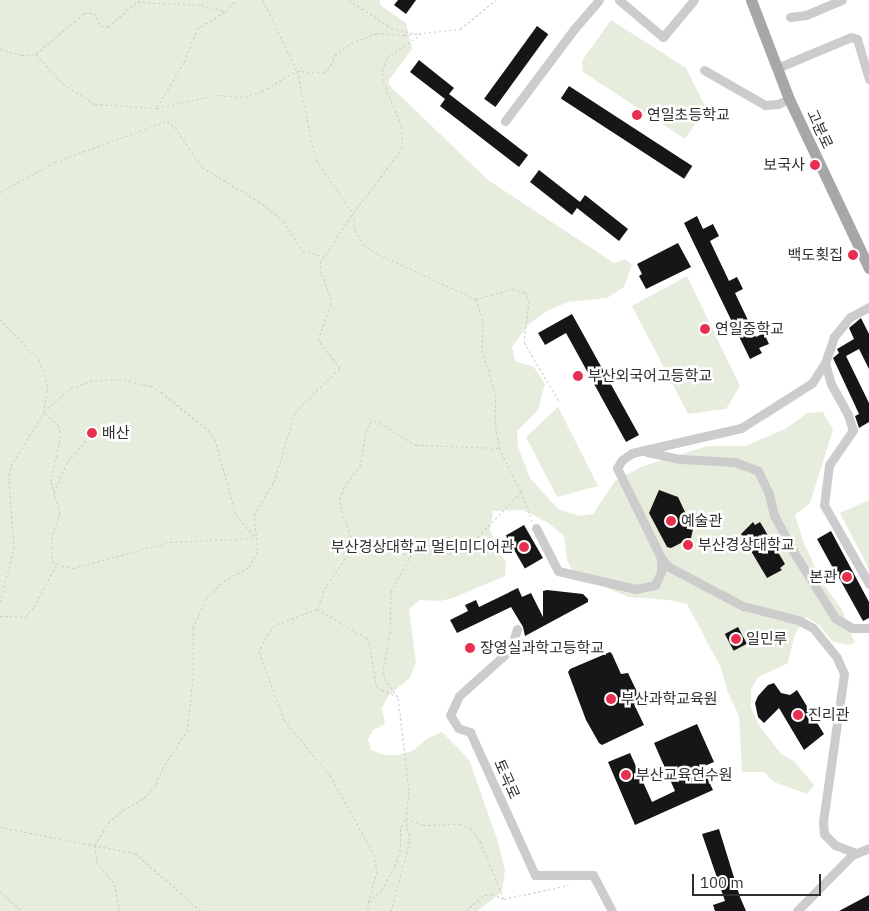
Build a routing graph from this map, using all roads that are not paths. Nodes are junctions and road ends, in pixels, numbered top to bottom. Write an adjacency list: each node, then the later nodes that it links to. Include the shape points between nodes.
1 (599, 0): 11 (street, via 574,28)
2 (619, 0): 3 (street, via 663,37)
3 (694, 0)
4 (751, 0): 7 (main road, 고분로)
5 (842, 0): 6 (street, via 806,15)
6 (790, 17)
7 (777, 68): 9 (street, via 851,37 857,39); 10 (main road, 고분로)
8 (704, 70): 10 (street, via 765,105)
9 (869, 79)
10 (789, 99): 12 (main road, 고분로)
11 (505, 121)
12 (869, 268)
13 (866, 308): 14 (street, via 850,317 834,338)
14 (825, 363): 15 (street, via 812,383 741,428 702,435); 18 (street, via 831,384 853,430 829,465 824,504)
15 (644, 452): 17 (street, via 632,453 617,468); 19 (street, via 681,459 735,462 758,471 774,515 835,618 852,628)
16 (536, 528): 17 (street, via 558,571 636,589 655,586 661,572)
17 (661, 558): 22 (street, via 669,567 743,606 798,620 813,628 837,658 844,674 823,821 824,834 835,845)
18 (869, 584)
19 (869, 628)
20 (517, 629): 23 (street, 토곡로, via 510,650 459,696 450,715 458,728 470,732 536,875 593,875)
21 (869, 848): 22 (street)
22 (856, 853): 24 (street)
23 (612, 911)
24 (797, 911)

